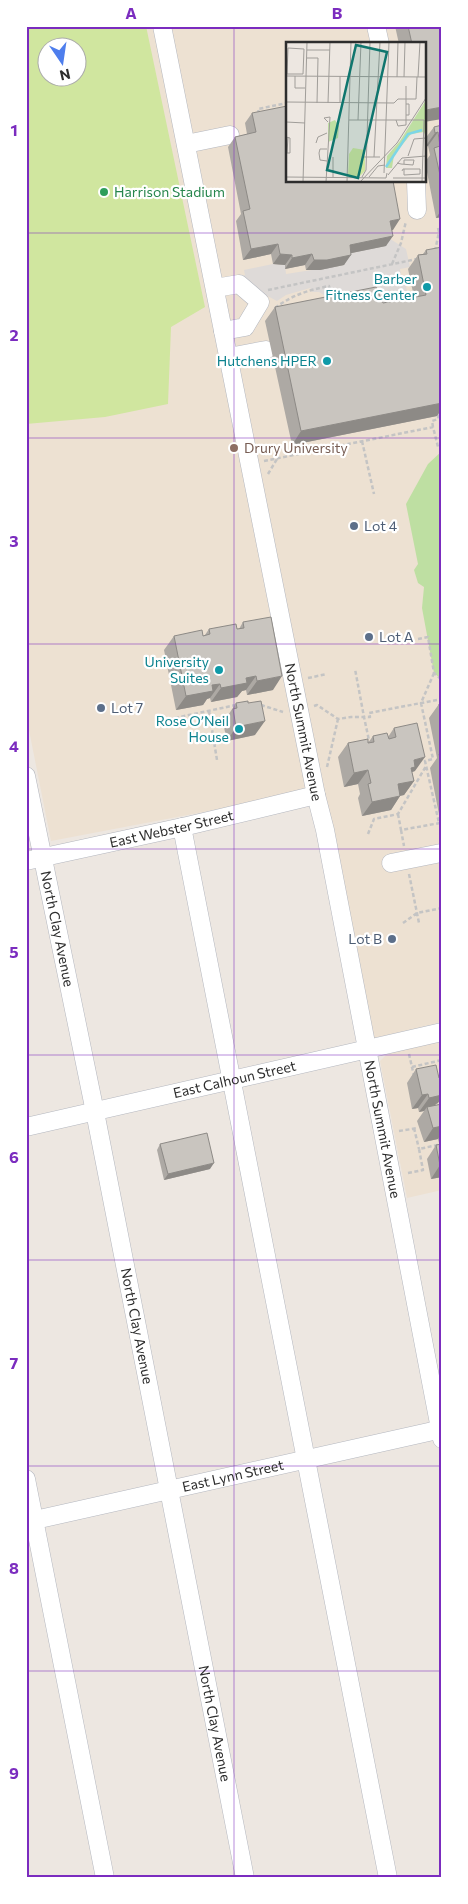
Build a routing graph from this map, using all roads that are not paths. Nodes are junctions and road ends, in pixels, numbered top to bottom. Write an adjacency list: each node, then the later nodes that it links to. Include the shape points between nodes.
1 (162, 26): 5 (street, North Summit Avenue)
2 (376, 26): 3 (street)
3 (380, 42)
4 (230, 135): 5 (street)
5 (186, 144): 8 (street, North Summit Avenue)
6 (416, 182): 7 (street)
7 (417, 210)
8 (215, 288): 9 (street, North Summit Avenue); 9 (street, via 239,284 260,302 245,327)
9 (224, 331): 11 (street, North Summit Avenue)
10 (266, 350): 11 (street)
11 (229, 357): 13 (street, North Summit Avenue)
12 (26, 776): 16 (street, North Clay Avenue)
13 (316, 795): 14 (street, East Webster Street); 19 (street, North Summit Avenue)
14 (182, 827): 16 (street, East Webster Street); 20 (street)
15 (442, 853): 17 (street)
16 (34, 859): 21 (street, North Clay Avenue)
17 (391, 863)
18 (442, 1032): 19 (street, East Calhoun Street)
19 (367, 1050): 20 (street, East Calhoun Street); 23 (street, North Summit Avenue)
20 (230, 1081): 21 (street, East Calhoun Street); 24 (street)
21 (95, 1112): 22 (street, East Calhoun Street); 26 (street, North Clay Avenue)
22 (26, 1127)
23 (441, 1433): 24 (street, East Lynn Street)
24 (307, 1459): 26 (street, East Lynn Street); 30 (street)
25 (26, 1479): 27 (street)
26 (170, 1490): 27 (street, East Lynn Street); 29 (street, North Clay Avenue)
27 (30, 1521): 28 (street)
28 (105, 1878)
29 (245, 1878)
30 (388, 1878)

